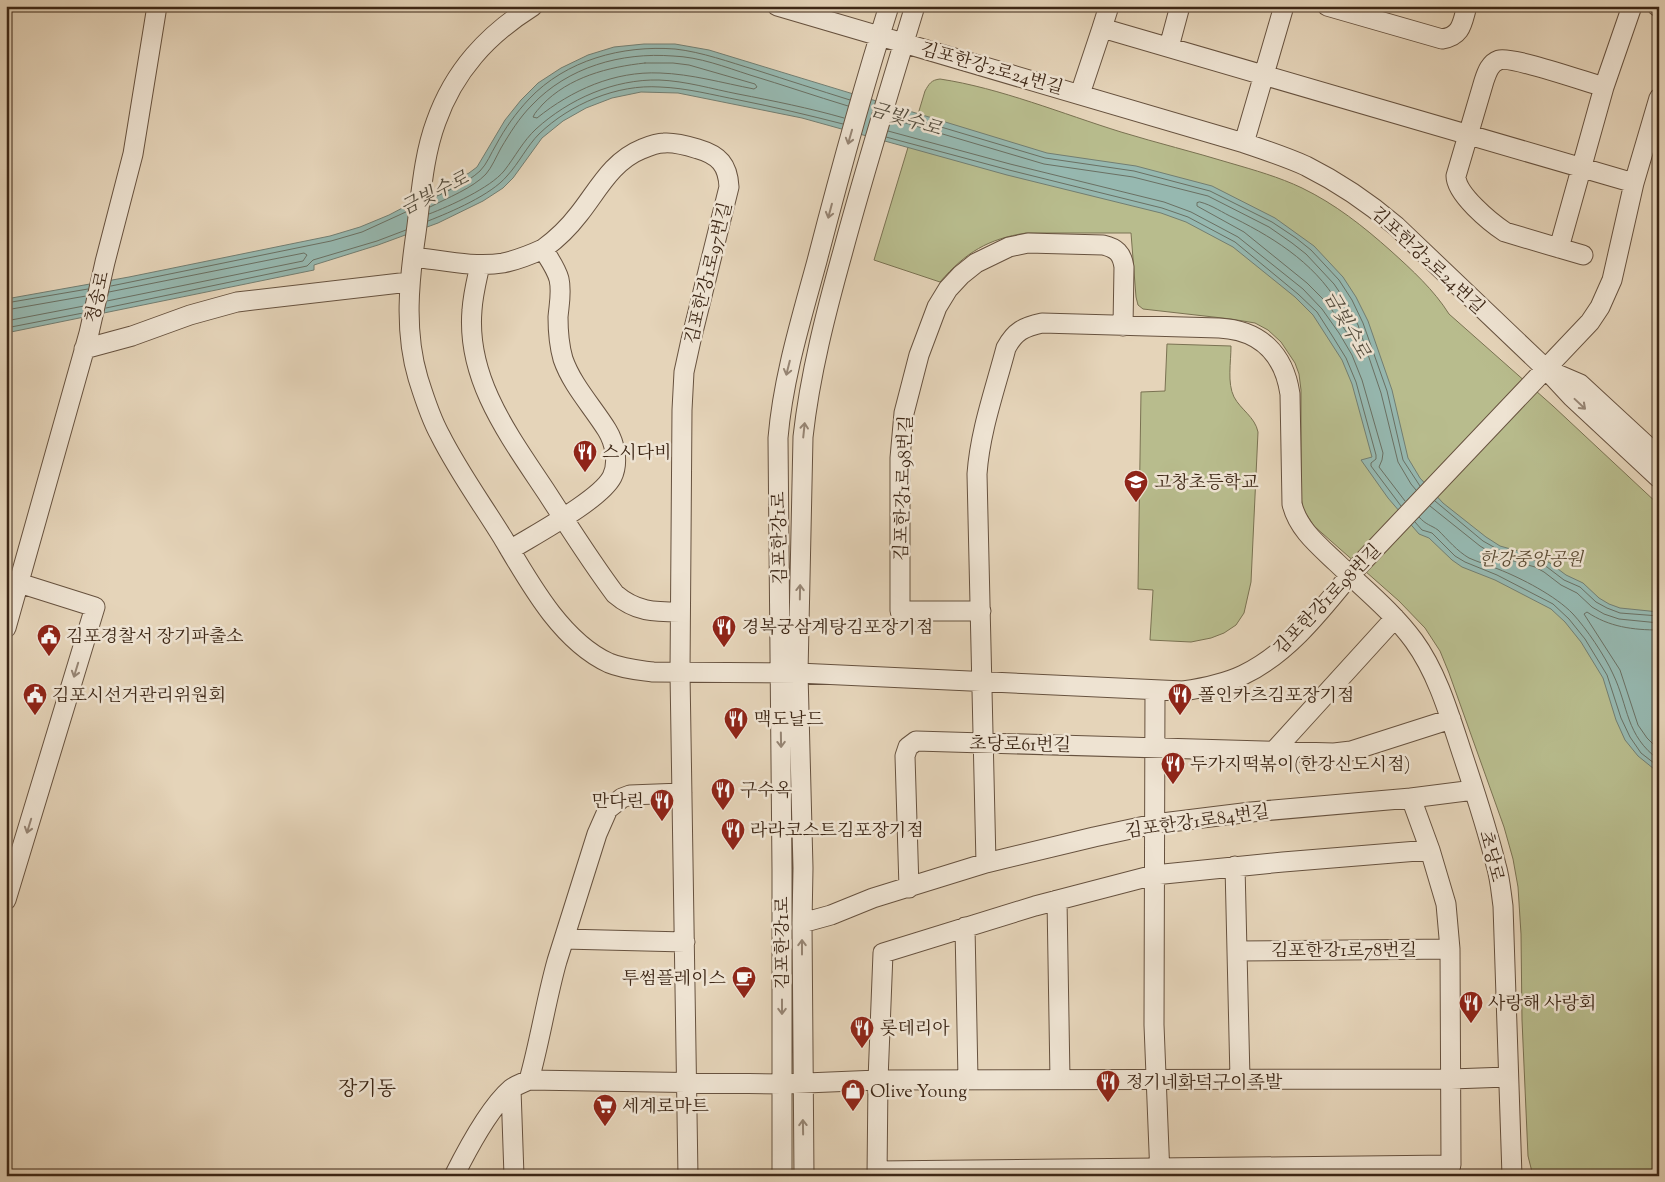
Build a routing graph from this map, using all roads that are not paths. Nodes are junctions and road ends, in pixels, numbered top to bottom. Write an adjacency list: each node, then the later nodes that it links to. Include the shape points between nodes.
1 (157, 6): 31 (street, 청송로, via 133,154)
2 (533, 6): 26 (street, via 480,48 452,88 436,122 427,156)
3 (777, 6): 13 (street)
4 (888, 6): 13 (street, 김포한강1로)
5 (915, 6): 14 (street, 김포한강1로)
6 (1110, 6): 12 (street, 김포한강2로24번길)
7 (1180, 6): 15 (street)
8 (1284, 6): 16 (street)
9 (1328, 6): 10 (street, via 1442,39 1457,34)
10 (1467, 6)
11 (1632, 6): 17 (street)
12 (1102, 28): 15 (street); 18 (street, 김포한강2로24번길)
13 (879, 36): 14 (street); 45 (street, 김포한강1로, one-way to 45, via 842,164 780,410 778,438)
14 (904, 43): 18 (street, 김포한강2로24번길); 45 (street, 김포한강1로, one-way to 14, via 802,520 806,412 832,290)
15 (1169, 48): 16 (street)
16 (1264, 75): 20 (street); 21 (street)
17 (1604, 87): 20 (street, via 1517,61 1500,60 1487,70); 22 (street)
18 (1080, 94): 21 (street, 김포한강2로24번길)
19 (1659, 98): 23 (street)
20 (1469, 134): 22 (street); 24 (street, via 1456,176 1462,192 1505,232)
21 (1244, 143): 32 (street, 김포한강2로24번길, via 1305,166 1376,209)
22 (1581, 167): 23 (street); 24 (street)
23 (1634, 184): 32 (street, via 1608,292 1590,322)
24 (1560, 248): 27 (street)
25 (543, 249): 28 (street, 김포한강1로97번길, via 502,263); 35 (street, via 559,280 558,333 564,360 579,390 607,430 616,455 612,477 605,486); 40 (street, 김포한강1로97번길, via 564,232 621,160 650,145 664,142 708,152 722,162 728,173 727,194 684,372)
26 (413, 254): 28 (street, 김포한강1로97번길); 29 (street)
27 (1583, 255)
28 (480, 264): 35 (street, via 472,310 480,377 503,426)
29 (409, 282): 31 (street, via 237,302 132,336); 36 (street, via 409,331 426,404 439,434)
30 (1122, 326): 37 (street, 초당로, via 1234,329 1248,333 1270,349 1285,372 1289,388 1295,515 1315,542); 39 (street, via 1042,323 1030,326 1011,338 978,451); 39 (street, 김포한강1로98번길, via 1123,259 1113,247 1103,245 1028,243 1009,247 976,263 948,289 936,307 904,413 900,458 900,611)
31 (86, 341): 38 (street, 청송로)
32 (1546, 370): 33 (street, 김포한강2로24번길, via 1580,384); 34 (street, 김포한강2로24번길, one-way to 34); 37 (street, 김포한강1로98번길)
33 (1659, 457)
34 (1659, 478)
35 (563, 518): 36 (street); 40 (street, via 615,594 625,603 655,612)
36 (510, 550): 44 (street, via 562,627 590,652 630,669)
37 (1350, 575): 42 (street, 초당로); 47 (street, 김포한강1로98번길, via 1292,640 1259,666 1208,687 1183,691)
38 (19, 583): 41 (street, 청송로); 43 (street, 청송로); 61 (street, one-way to 61, via 95,607)
39 (981, 611): 46 (street)
40 (680, 612): 44 (street, 김포한강1로97번길)
41 (6, 613)
42 (1395, 618): 48 (street, 초당로, via 1423,655); 51 (street)
43 (6, 628)
44 (680, 673): 45 (street); 53 (street)
45 (789, 673): 46 (street, 김포한강1로98번길); 63 (street, 김포한강1로, via 802,767); 79 (street, 김포한강1로, one-way to 79)
46 (983, 682): 47 (street, 김포한강1로98번길); 49 (street)
47 (1155, 690): 50 (street)
48 (1451, 719): 51 (street, 초당로61번길, via 1351,751); 52 (street, 초당로)
49 (984, 744): 50 (street, 초당로61번길); 57 (street); 60 (street, 초당로61번길, via 916,741 908,747 905,756)
50 (1154, 747): 51 (street, 초당로61번길); 55 (street)
51 (1274, 750)
52 (1474, 790): 54 (street); 69 (street, 초당로, via 1497,866 1503,906)
53 (682, 793): 65 (street, via 630,795 608,809); 66 (street)
54 (1411, 798): 55 (street, 김포한강1로84번길); 56 (street)
55 (1154, 824): 57 (street, 김포한강1로84번길); 59 (street)
56 (1430, 850): 58 (street); 67 (street, via 1446,904)
57 (986, 863): 60 (street, 김포한강1로84번길)
58 (1235, 866): 59 (street); 68 (street)
59 (1154, 875): 62 (street); 73 (street)
60 (910, 888): 63 (street, 김포한강1로84번길)
61 (6, 900)
62 (1056, 900): 64 (street); 72 (street)
63 (802, 923): 78 (street, 김포한강1로, one-way to 63)
64 (965, 927): 71 (street); 76 (street, via 883,953)
65 (564, 939): 66 (street); 75 (street)
66 (685, 942): 77 (street)
67 (1450, 949): 68 (street, 김포한강1로78번길); 70 (street)
68 (1238, 951): 74 (street)
69 (1508, 1077): 70 (street); 89 (street, 초당로)
70 (1451, 1078): 74 (street); 81 (street)
71 (968, 1079): 72 (street); 76 (street)
72 (1060, 1079): 73 (street)
73 (1155, 1079): 74 (street); 82 (street)
74 (1240, 1079)
75 (528, 1080): 77 (street); 80 (street)
76 (878, 1080): 78 (street); 83 (street)
77 (688, 1082): 79 (street); 86 (street)
78 (803, 1082): 79 (street); 88 (street, 김포한강1로, one-way to 78)
79 (782, 1084): 87 (street, 김포한강1로)
80 (511, 1089): 84 (street, via 479,1130); 85 (street)
81 (1451, 1170): 82 (street)
82 (1160, 1172): 83 (street)
83 (877, 1174)
84 (454, 1176)
85 (514, 1176)
86 (688, 1176)
87 (782, 1176)
88 (804, 1176)
89 (1512, 1176)

